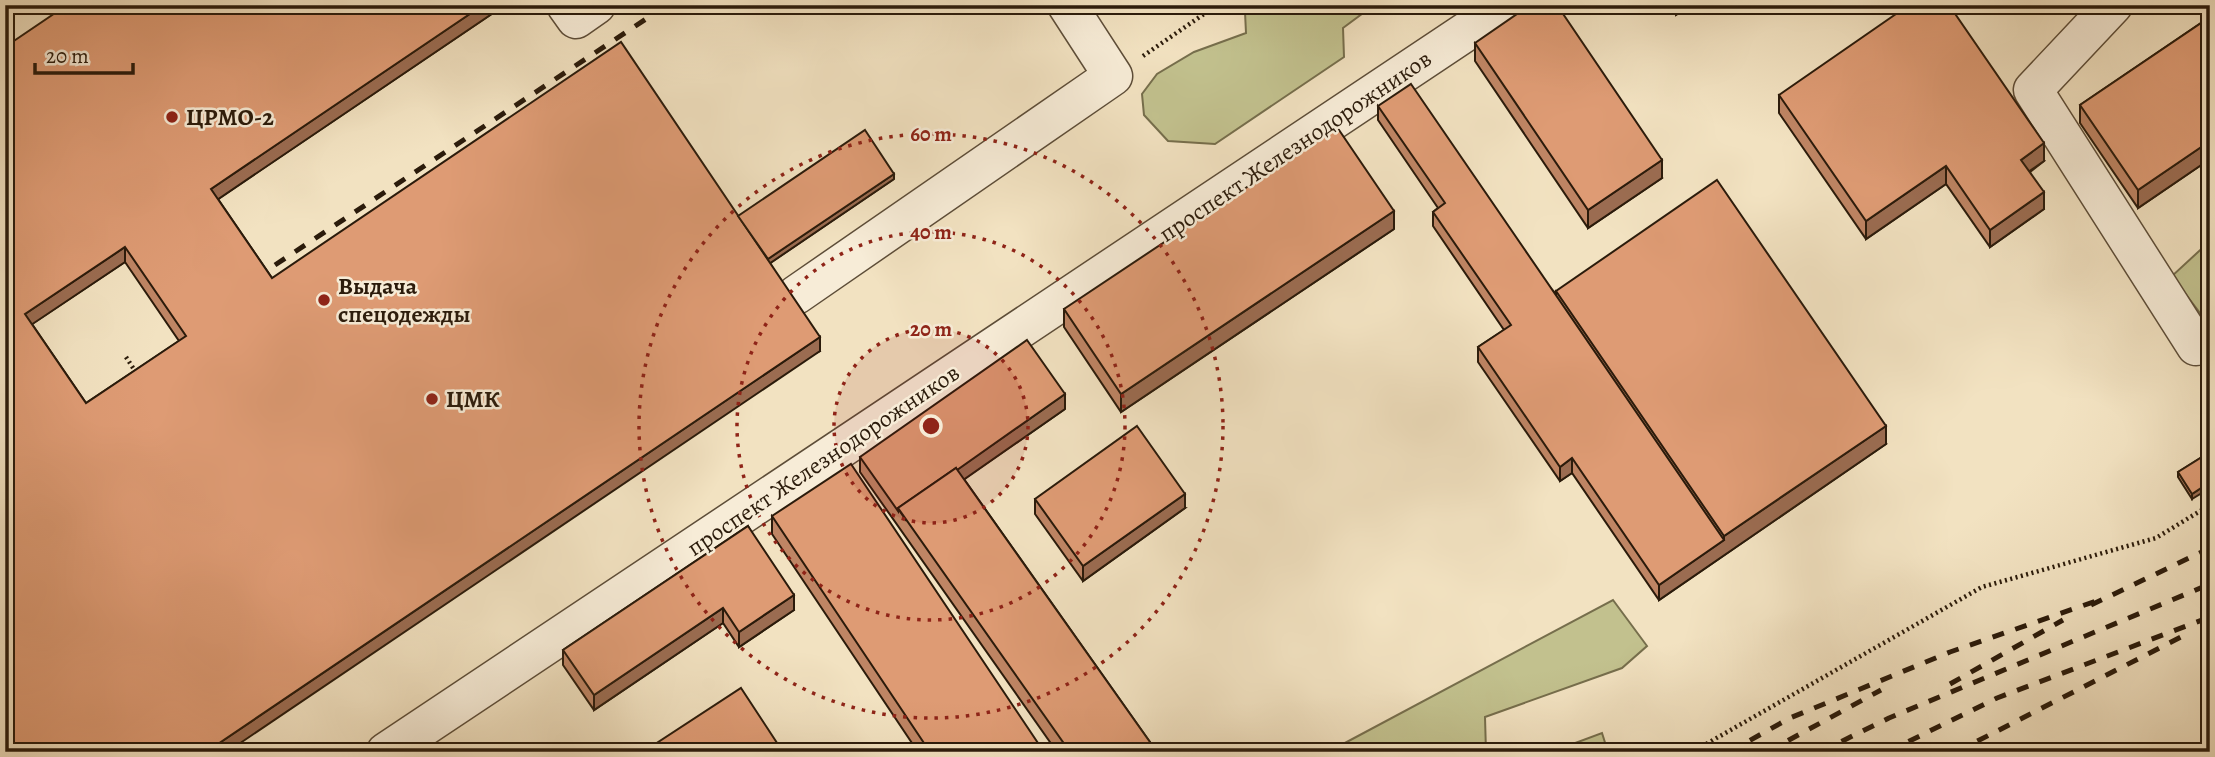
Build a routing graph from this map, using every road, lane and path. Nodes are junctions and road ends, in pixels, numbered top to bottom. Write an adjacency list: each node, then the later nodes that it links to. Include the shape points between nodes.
1 (566, 5): 2 (street, via 576,19)
2 (596, 5)
3 (1067, 5): 7 (street)
4 (1217, 5): 7 (path)
5 (1506, 5): 13 (street, проспект Железнодорожников)
6 (2113, 5): 9 (street, via 2033,90 2196,346)
7 (1113, 76): 8 (street)
8 (796, 295)
9 (2210, 340)
10 (126, 357): 11 (path)
11 (142, 380)
12 (2210, 505): 14 (path, via 2156,538 1982,587)
13 (386, 752)
14 (1692, 752)

